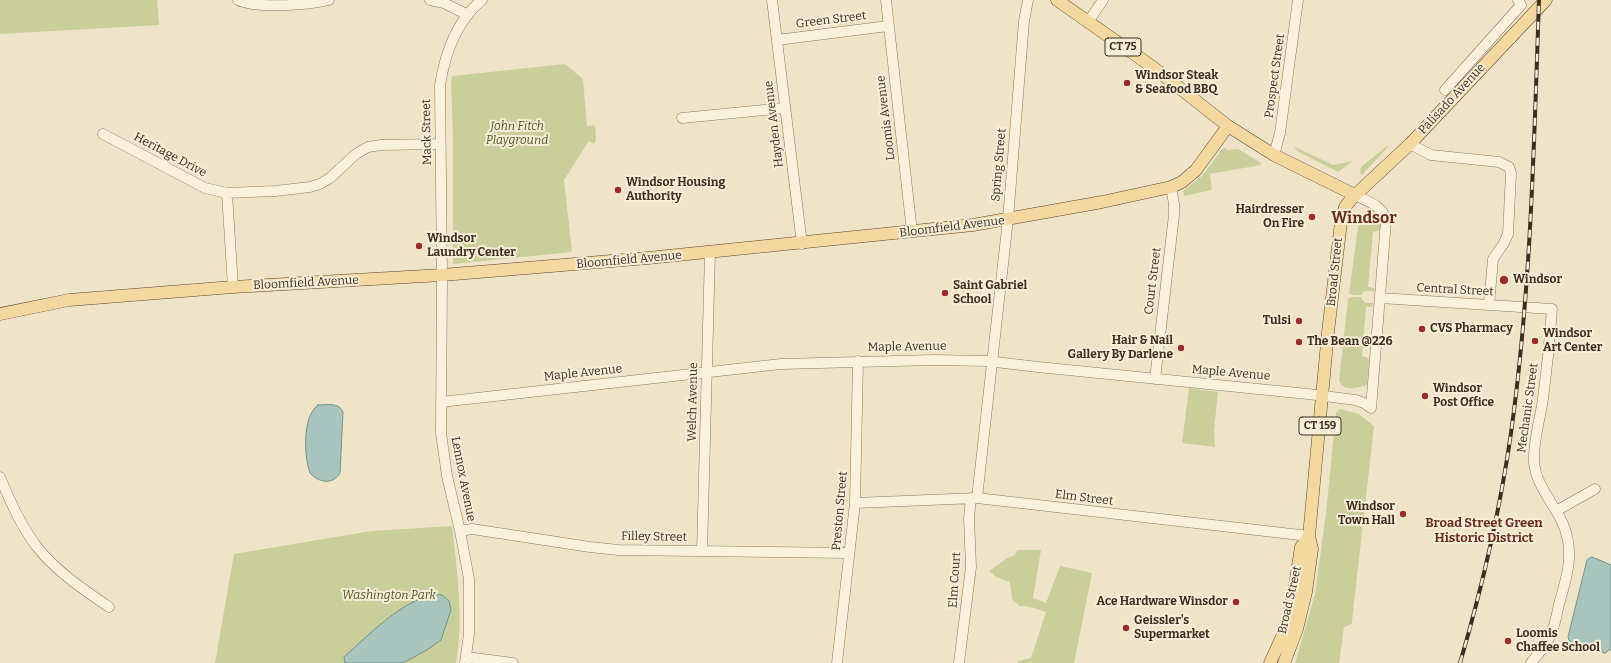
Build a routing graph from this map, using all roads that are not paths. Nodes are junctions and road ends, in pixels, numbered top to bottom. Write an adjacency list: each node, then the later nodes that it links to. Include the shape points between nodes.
1 (238, 0): 11 (street, via 252,4)
2 (430, 0): 13 (street, via 444,3)
3 (482, 0): 13 (street, Mack Street)
4 (772, 0): 16 (street, Hayden Avenue)
5 (886, 0): 15 (street, Loomis Avenue)
6 (1028, 0): 28 (street, Spring Street, via 1024,21)
7 (1057, 0): 14 (main road, CT 75)
8 (1103, 0): 14 (street)
9 (1298, 0): 24 (street, Prospect Street, via 1280,133)
10 (1546, 0): 23 (main road, Palisado Avenue / CT 159)
11 (322, 1)
12 (1520, 3): 17 (street)
13 (468, 15): 22 (street, Mack Street, via 450,46 443,66 440,85)
14 (1088, 22): 20 (main road, CT 75, via 1154,68)
15 (888, 26): 16 (street, Green Street); 29 (street, Loomis Avenue)
16 (777, 40): 18 (street, Hayden Avenue)
17 (1444, 90)
18 (785, 108): 19 (street); 30 (street, Hayden Avenue)
19 (682, 118)
20 (1228, 126): 24 (main road, CT 75); 25 (main road, Bloomfield Avenue, via 1196,170 1182,182)
21 (103, 134): 26 (street, Heritage Drive, via 205,188)
22 (440, 144): 26 (street, Heritage Drive, via 368,147 320,184 275,191); 32 (street, Mack Street)
23 (1410, 144): 27 (main road, Palisado Avenue / CT 159); 35 (street, via 1431,155 1499,162 1509,167 1511,173 1508,234 1493,259)
24 (1274, 155): 27 (main road, CT 75)
25 (1171, 187): 28 (main road, Bloomfield Avenue); 41 (street, Court Street, via 1174,215)
26 (227, 193): 33 (street)
27 (1355, 195): 34 (street, via 1377,207 1386,218); 42 (main road, Broad Street / CT 159, via 1347,204 1341,218)
28 (1008, 220): 29 (main road, Bloomfield Avenue); 39 (street, Spring Street)
29 (912, 232): 30 (main road, Bloomfield Avenue)
30 (802, 244): 31 (main road, Bloomfield Avenue)
31 (710, 253): 32 (main road, Bloomfield Avenue); 40 (street, Welch Avenue)
32 (442, 275): 33 (main road, Bloomfield Avenue); 43 (street, Lennox Avenue)
33 (233, 287): 37 (main road, Bloomfield Avenue, via 68,300)
34 (1380, 298): 35 (street, Central Street); 42 (street, Maple Avenue, via 1371,408 1359,400)
35 (1489, 305): 36 (street, Central Street)
36 (1552, 309): 48 (street, Mechanic Street, via 1534,460 1539,481)
37 (0, 314)
38 (858, 361): 39 (street, Maple Avenue); 40 (street, Maple Avenue, via 781,364); 47 (street, Preston Street)
39 (993, 361): 41 (street, Maple Avenue); 46 (street, Spring Street)
40 (707, 372): 43 (street, Maple Avenue); 51 (street, Welch Avenue)
41 (1155, 379): 42 (street, Maple Avenue)
42 (1323, 396): 50 (main road, Broad Street / CT 159)
43 (441, 402): 49 (street, Lennox Avenue, via 443,455)
44 (0, 477): 53 (street, via 23,525 38,547 60,571)
45 (1595, 489): 48 (street)
46 (974, 498): 47 (street, Elm Street); 50 (street, Elm Street); 58 (street, Elm Court, via 969,518 971,568)
47 (855, 503): 52 (street, Preston Street)
48 (1556, 511): 59 (street, Mechanic Street, via 1569,542 1570,562 1550,635)
49 (460, 531): 51 (street, Filley Street, via 472,529 618,550); 54 (street, Lennox Avenue, via 470,594)
50 (1309, 536): 55 (main road, Broad Street / CT 159, via 1301,547 1293,599 1292,629)
51 (702, 551): 52 (street, Filley Street)
52 (849, 553): 57 (street, Preston Street)
53 (110, 607)
54 (466, 660): 56 (street)
55 (1276, 662)
56 (513, 663)
57 (837, 663)
58 (959, 663)
59 (1531, 663)

